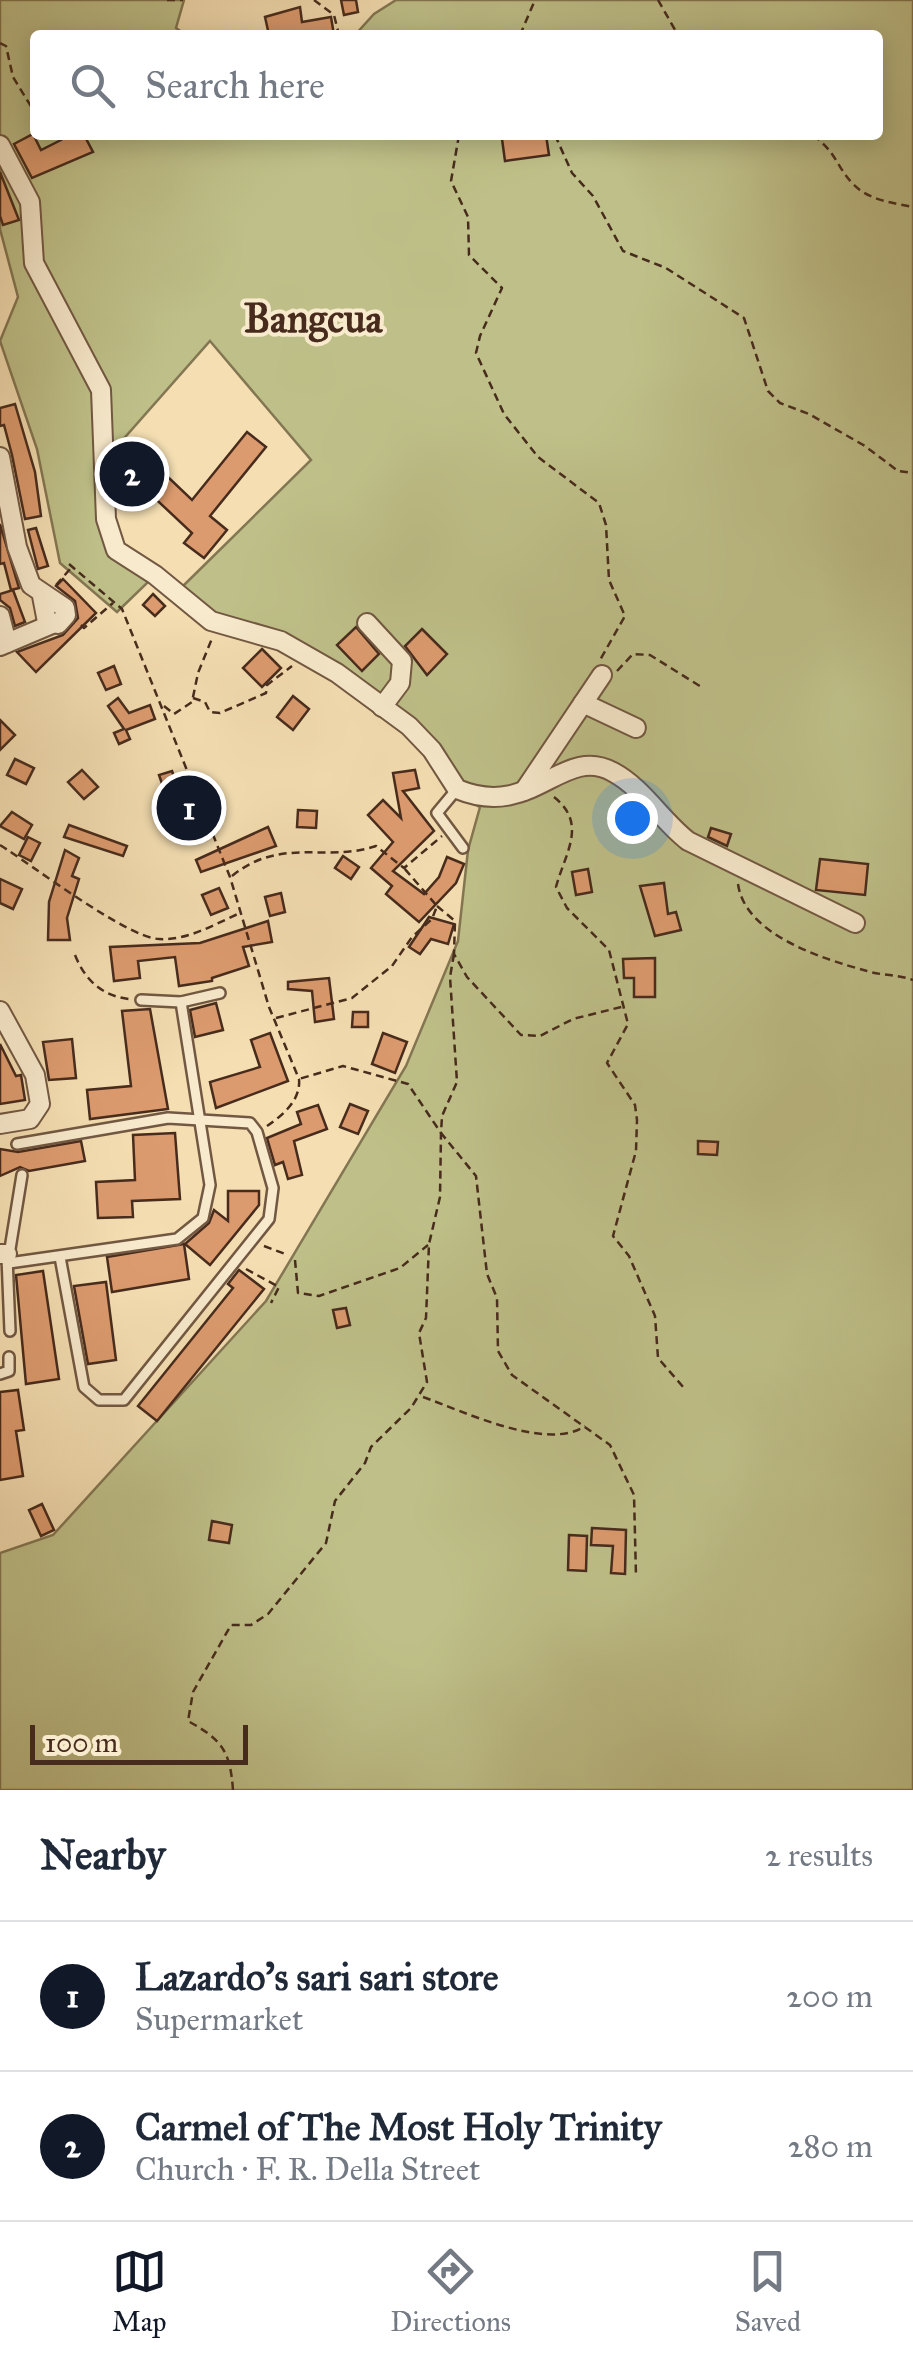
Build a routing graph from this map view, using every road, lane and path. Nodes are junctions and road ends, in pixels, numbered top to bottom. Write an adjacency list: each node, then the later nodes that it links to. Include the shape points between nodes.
1 (167, 0): 2 (path)
2 (182, 0)
3 (314, 0): 6 (path, via 334,15)
4 (534, 0): 7 (path)
5 (658, 0): 8 (path)
6 (338, 30)
7 (522, 30)
8 (675, 30)
9 (0, 43): 10 (path)
10 (30, 106)
11 (458, 140): 26 (path, via 451,181 468,216 469,255 502,288 476,353 513,426 548,468 599,503 606,525 610,580 625,616)
12 (556, 140): 17 (path, via 623,251 666,268 744,318 760,378 780,404 809,414 898,471)
13 (819, 140): 15 (path, via 854,184 878,200)
14 (0, 145): 22 (street, via 30,202 34,263 100,390 112,544)
15 (913, 207)
16 (0, 457): 18 (street, via 17,547)
17 (913, 473)
18 (44, 597): 19 (path, via 71,566); 24 (street, via 44,615 52,624)
19 (114, 602): 23 (path); 30 (path)
20 (0, 616): 24 (street)
21 (367, 623): 31 (street, via 402,661 400,683)
22 (217, 624): 25 (street, via 256,631); 28 (path)
23 (84, 628)
24 (3, 645)
25 (307, 656): 28 (path, via 278,674 266,693 220,714); 31 (street)
26 (598, 672): 27 (path, via 612,680 633,654 650,655); 29 (street)
27 (702, 688)
28 (193, 698): 30 (path, via 174,714)
29 (583, 704): 32 (street); 35 (street)
30 (163, 706): 41 (path)
31 (382, 707): 34 (street, via 432,750)
32 (636, 728)
33 (552, 778): 35 (street); 40 (street, via 600,766 638,790 688,841); 51 (path, via 551,794 574,823 570,856 556,887 608,950)
34 (458, 789): 35 (street); 36 (lane, via 437,813)
35 (521, 796)
36 (447, 832): 38 (lane); 39 (path)
37 (0, 845): 43 (path, via 157,940 192,934)
38 (463, 848)
39 (404, 868): 41 (path, via 376,846 350,853 306,849); 42 (path)
40 (738, 868): 44 (street); 47 (path, via 748,915 773,932 850,966)
41 (230, 876): 43 (path)
42 (437, 906): 45 (path, via 455,921); 53 (path, via 392,966 352,998)
43 (241, 912): 53 (path)
44 (855, 923)
45 (454, 954): 51 (path, via 510,1028 533,1038); 58 (path, via 458,1082)
46 (75, 955): 49 (path, via 90,982 114,997)
47 (913, 980)
48 (220, 993): 50 (lane)
49 (141, 1000): 50 (lane)
50 (182, 1002): 55 (lane)
51 (625, 1006): 72 (path, via 628,1024 606,1063 635,1105 636,1151 613,1236 655,1316 658,1358)
52 (0, 1010): 56 (street, via 35,1075 40,1104 30,1120)
53 (275, 1018): 54 (path)
54 (299, 1079): 57 (path, via 292,1104); 58 (path, via 343,1066 408,1084)
55 (202, 1118): 57 (lane, via 250,1123); 59 (lane); 65 (lane, via 211,1197 195,1227 177,1239)
56 (0, 1124)
57 (257, 1132): 61 (lane, via 275,1199)
58 (441, 1133): 62 (path, via 440,1198); 74 (path, via 476,1176 498,1351 512,1374)
59 (17, 1144)
60 (22, 1176): 64 (lane)
61 (254, 1239): 63 (path); 67 (lane)
62 (429, 1244): 66 (path, via 400,1268 319,1296 298,1293); 73 (path, via 430,1288 418,1333 428,1382)
63 (288, 1255)
64 (5, 1257): 65 (lane); 69 (lane)
65 (60, 1257): 67 (lane, via 84,1387 107,1401 130,1396)
66 (295, 1260)
67 (236, 1262): 68 (path, via 279,1287)
68 (271, 1303)
69 (10, 1331)
70 (9, 1358): 71 (lane, via 9,1371)
71 (0, 1374)
72 (684, 1388)
73 (421, 1396): 74 (path, via 466,1416 561,1438); 76 (path, via 371,1447 336,1501 326,1543 268,1614 252,1625 231,1625 192,1692 188,1721 222,1742)
74 (586, 1426): 75 (path, via 610,1444 634,1495)
75 (636, 1576)
76 (233, 1790)

